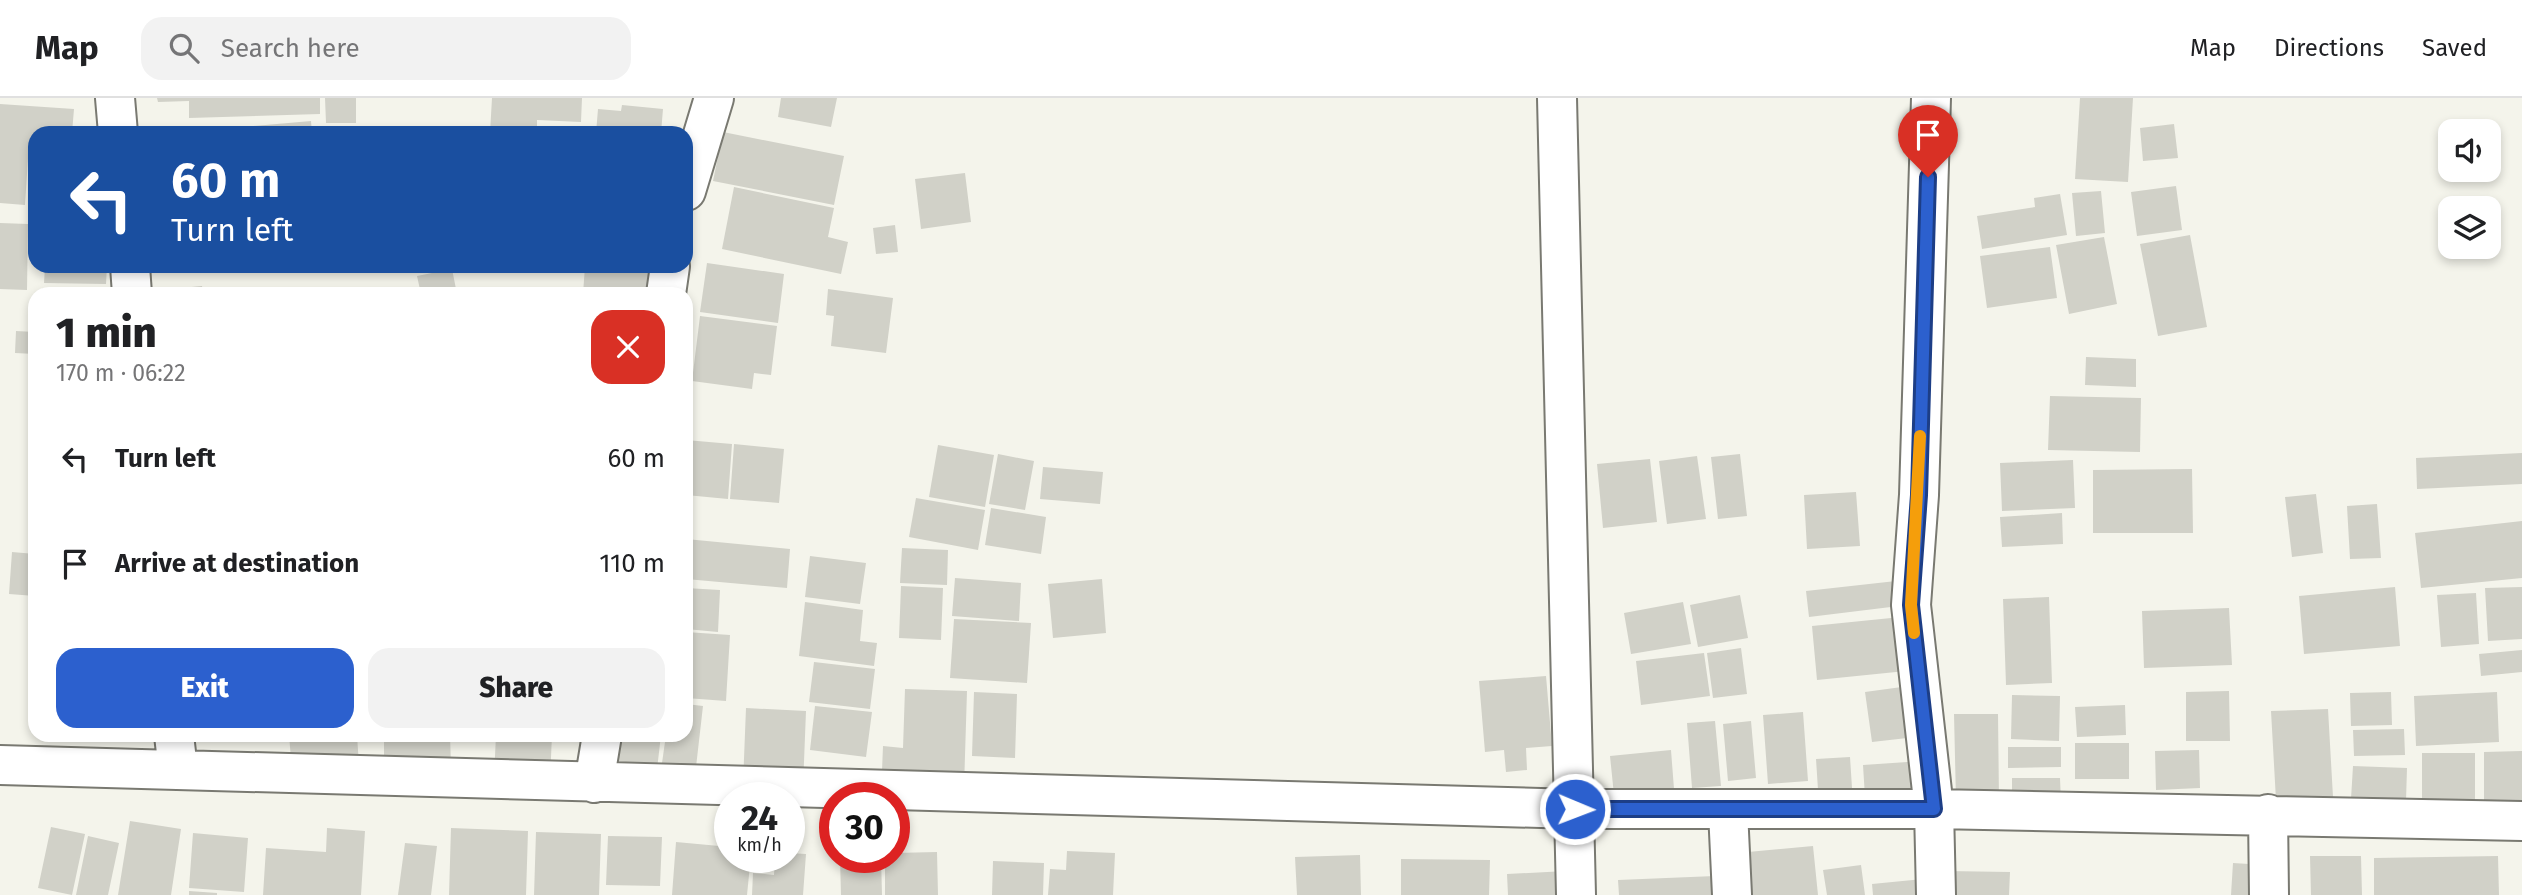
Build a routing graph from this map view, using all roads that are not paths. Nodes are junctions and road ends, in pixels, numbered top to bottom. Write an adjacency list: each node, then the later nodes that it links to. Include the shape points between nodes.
1 (115, 98): 5 (street)
2 (714, 98): 6 (street)
3 (1557, 98): 11 (street)
4 (1931, 98): 12 (street, via 1919,495 1911,605)
5 (117, 126)
6 (693, 168)
7 (601, 742): 10 (street)
8 (176, 753): 9 (street); 10 (street)
9 (0, 765)
10 (594, 783): 11 (street)
11 (1575, 809): 13 (street); 16 (street)
12 (1934, 809): 13 (street); 14 (street); 18 (street)
13 (1728, 811): 17 (street)
14 (2268, 814): 15 (street); 19 (street)
15 (2522, 821)
16 (1576, 895)
17 (1732, 895)
18 (1936, 895)
19 (2269, 895)

